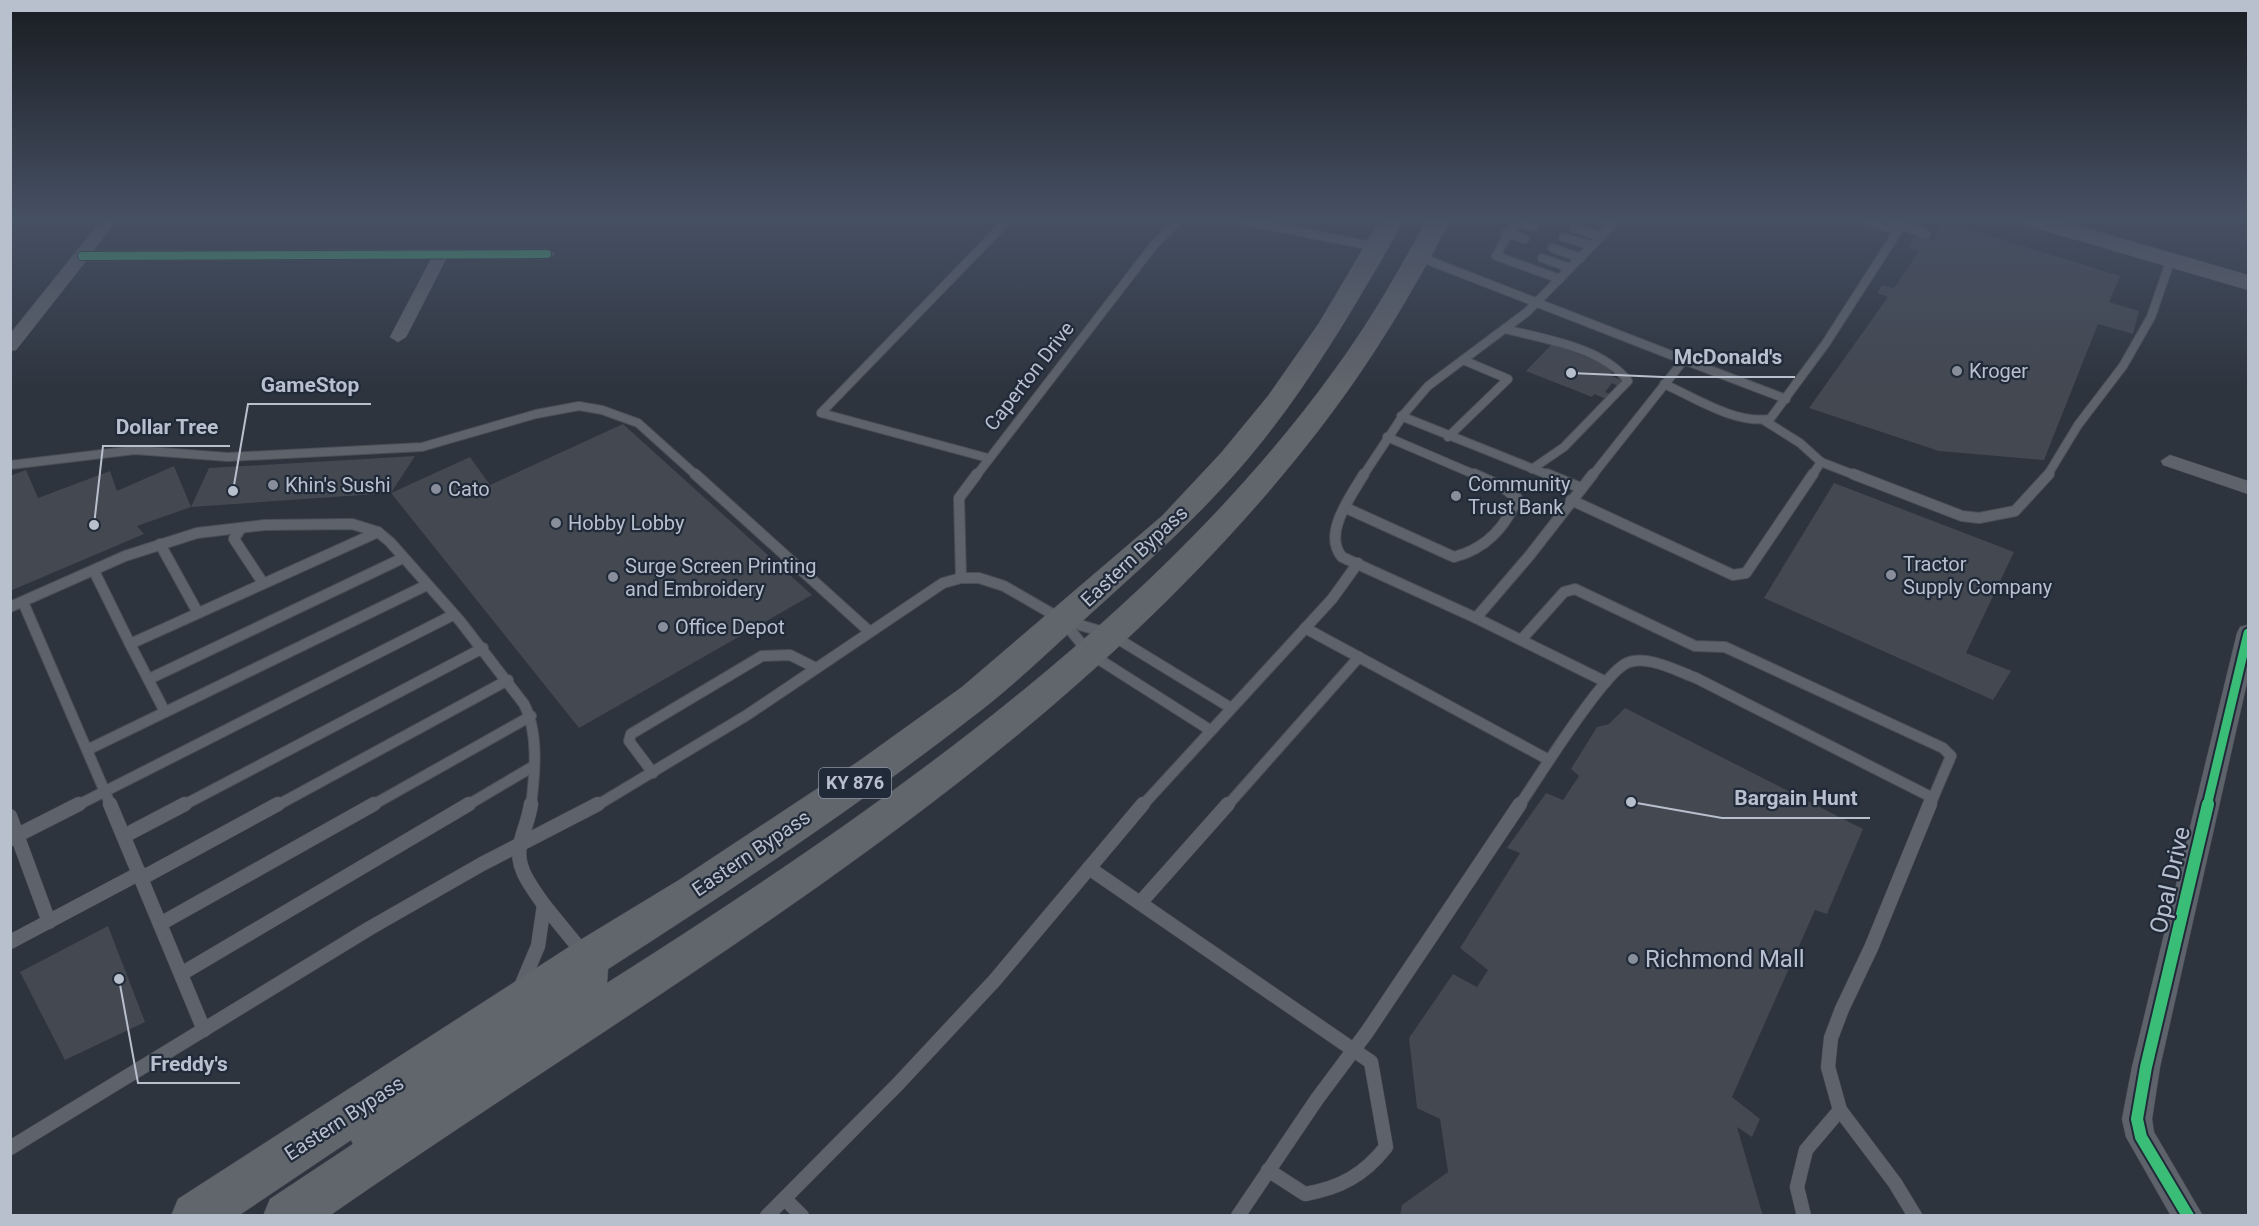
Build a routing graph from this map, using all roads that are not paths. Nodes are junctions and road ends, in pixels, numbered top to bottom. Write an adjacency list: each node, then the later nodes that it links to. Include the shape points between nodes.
1 (67, 274): 18 (street)
2 (431, 274): 17 (street)
3 (955, 274): 27 (lane, via 821,412)
4 (1131, 274): 27 (lane, Caperton Drive)
5 (1360, 274): 50 (main road, Eastern Bypass / KY 876, via 1278,402 1232,460 1173,523)
6 (1410, 274): 56 (main road, Eastern Bypass / KY 876, via 1351,370 1265,478 1210,539)
7 (1465, 274): 15 (lane, via 1499,284)
8 (1546, 274): 13 (lane)
9 (1564, 274): 13 (lane)
10 (1869, 274): 22 (lane)
11 (2166, 274): 29 (lane, via 2151,317 2123,366 2078,425 2049,474 2015,511 1979,518 1962,516)
12 (2220, 274): 14 (main road)
13 (1560, 279): 15 (lane)
14 (2248, 283)
15 (1536, 303): 16 (lane); 20 (lane)
16 (1505, 329): 19 (lane); 31 (lane, via 1619,369 1628,381 1564,447)
17 (398, 337)
18 (10, 346)
19 (1463, 360): 23 (lane, via 1429,384); 26 (lane, via 1508,379)
20 (1684, 360): 21 (lane); 22 (lane)
21 (1664, 384): 24 (lane, via 1738,416); 32 (lane)
22 (1786, 399): 24 (lane)
23 (1401, 416): 25 (lane); 26 (lane)
24 (1765, 421): 29 (lane)
25 (1388, 437): 35 (lane); 35 (lane, via 1501,486 1517,498 1513,512 1489,540 1465,555 1454,557)
26 (1448, 437): 31 (lane)
27 (988, 458): 42 (lane, Caperton Drive, via 959,498)
28 (2170, 461): 33 (street)
29 (1821, 462): 34 (lane, via 1746,573 1733,575)
30 (10, 465): 52 (lane, via 135,450 228,458 422,447 536,414 579,406 602,410 638,423)
31 (1532, 469): 32 (lane)
32 (1581, 488): 34 (lane)
33 (2248, 488)
34 (1572, 500): 49 (lane)
35 (1346, 508): 40 (lane, via 1335,530 1334,545 1342,557)
36 (241, 528): 37 (lane, via 339,522 366,525); 38 (lane, via 198,533); 43 (lane, via 234,539)
37 (378, 532): 39 (lane); 43 (lane)
38 (160, 544): 41 (lane); 47 (lane)
39 (403, 558): 44 (lane); 60 (lane)
40 (1358, 563): 49 (lane); 51 (lane)
41 (94, 571): 45 (lane); 55 (lane)
42 (961, 578): 50 (lane, via 979,578 1005,586); 52 (lane, via 926,592)
43 (263, 584): 47 (lane)
44 (427, 585): 48 (lane); 64 (lane)
45 (22, 602): 46 (lane); 67 (lane)
46 (10, 608)
47 (198, 613): 55 (lane)
48 (453, 615): 57 (lane); 71 (lane)
49 (1476, 618): 54 (lane)
50 (1063, 620): 56 (lane); 56 (lane); 84 (main road, Eastern Bypass / KY 876, via 974,697 872,772)
51 (1305, 628): 58 (lane); 63 (lane)
52 (870, 632): 59 (lane)
53 (2248, 633): 100 (street, Opal Drive, via 2137,1119 2141,1137)
54 (1521, 640): 62 (lane); 72 (lane, via 1564,592 1575,589 1695,646 1725,647 1942,748 1951,756)
55 (130, 644): 60 (lane)
56 (1099, 644): 63 (lane); 66 (lane); 93 (main road, Eastern Bypass / KY 876, via 1028,706 884,817 710,939)
57 (483, 648): 61 (lane); 74 (lane)
58 (1359, 657): 68 (lane); 79 (lane)
59 (816, 668): 70 (lane); 70 (lane, via 798,655 762,656 631,734 630,741)
60 (149, 679): 64 (lane)
61 (508, 680): 65 (lane); 78 (lane)
62 (1605, 682): 68 (lane); 72 (lane, via 1625,664 1641,661 1677,669)
63 (1231, 708): 66 (lane)
64 (165, 712): 67 (lane)
65 (531, 716): 69 (lane); 82 (lane)
66 (1210, 730): 77 (lane)
67 (87, 750): 71 (lane)
68 (1549, 760): 88 (lane)
69 (532, 767): 76 (lane, via 528,822); 85 (lane)
70 (653, 773): 76 (lane)
71 (105, 792): 74 (lane); 75 (lane)
72 (1933, 798): 89 (lane, via 1831,1038 1828,1067)
73 (10, 816): 75 (lane)
74 (124, 836): 78 (lane)
75 (14, 838): 81 (lane)
76 (518, 846): 80 (lane, via 520,864); 87 (lane, via 370,928)
77 (1089, 868): 79 (lane); 92 (lane, via 995,980)
78 (141, 876): 81 (lane); 82 (lane)
79 (1140, 903): 88 (lane)
80 (544, 905): 84 (lane); 86 (lane, via 543,932 529,972)
81 (49, 922): 83 (lane)
82 (160, 924): 85 (lane)
83 (10, 942)
84 (587, 959): 86 (main road, Eastern Bypass / KY 876); 93 (main road, via 587,980 564,1007 416,1101)
85 (181, 974): 87 (lane)
86 (502, 1015): 94 (main road, Eastern Bypass / KY 876)
87 (204, 1030): 90 (lane)
88 (1354, 1050): 91 (lane); 91 (lane, via 1371,1062 1386,1147 1370,1169 1336,1190 1305,1194)
89 (1839, 1110): 98 (lane, via 1806,1150 1797,1187); 99 (lane, via 1895,1182)
90 (10, 1148)
91 (1268, 1170): 97 (lane)
92 (785, 1199): 95 (lane); 96 (lane)
93 (298, 1208)
94 (195, 1215)
95 (767, 1215)
96 (801, 1215)
97 (1238, 1215)
98 (1804, 1215)
99 (1915, 1215)
100 (2188, 1215)

